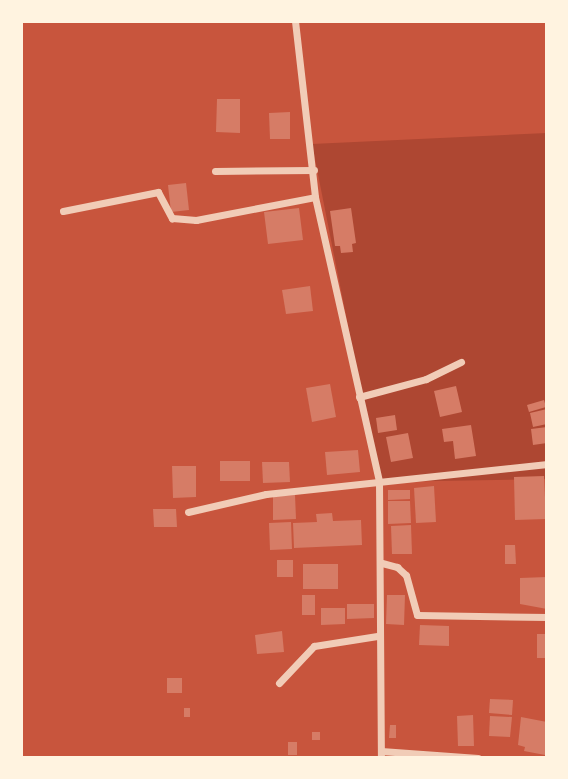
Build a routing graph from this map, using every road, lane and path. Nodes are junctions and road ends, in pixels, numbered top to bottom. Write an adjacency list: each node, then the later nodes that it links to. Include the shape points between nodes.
1 (295, 21): 2 (street)
2 (314, 170): 3 (street); 4 (street)
3 (215, 172)
4 (315, 197): 5 (street, via 195,220 172,218 158,192); 7 (street)
5 (63, 211)
6 (461, 362): 7 (street, via 426,379)
7 (359, 397): 9 (street)
8 (547, 464): 9 (street)
9 (379, 482): 10 (street, via 266,494); 11 (street)
10 (188, 512)
11 (382, 563): 12 (street, via 406,575 417,615); 13 (street)
12 (547, 617)
13 (377, 636): 14 (street, via 314,646); 15 (street)
14 (279, 683)
15 (381, 754): 16 (street)
16 (478, 758)

